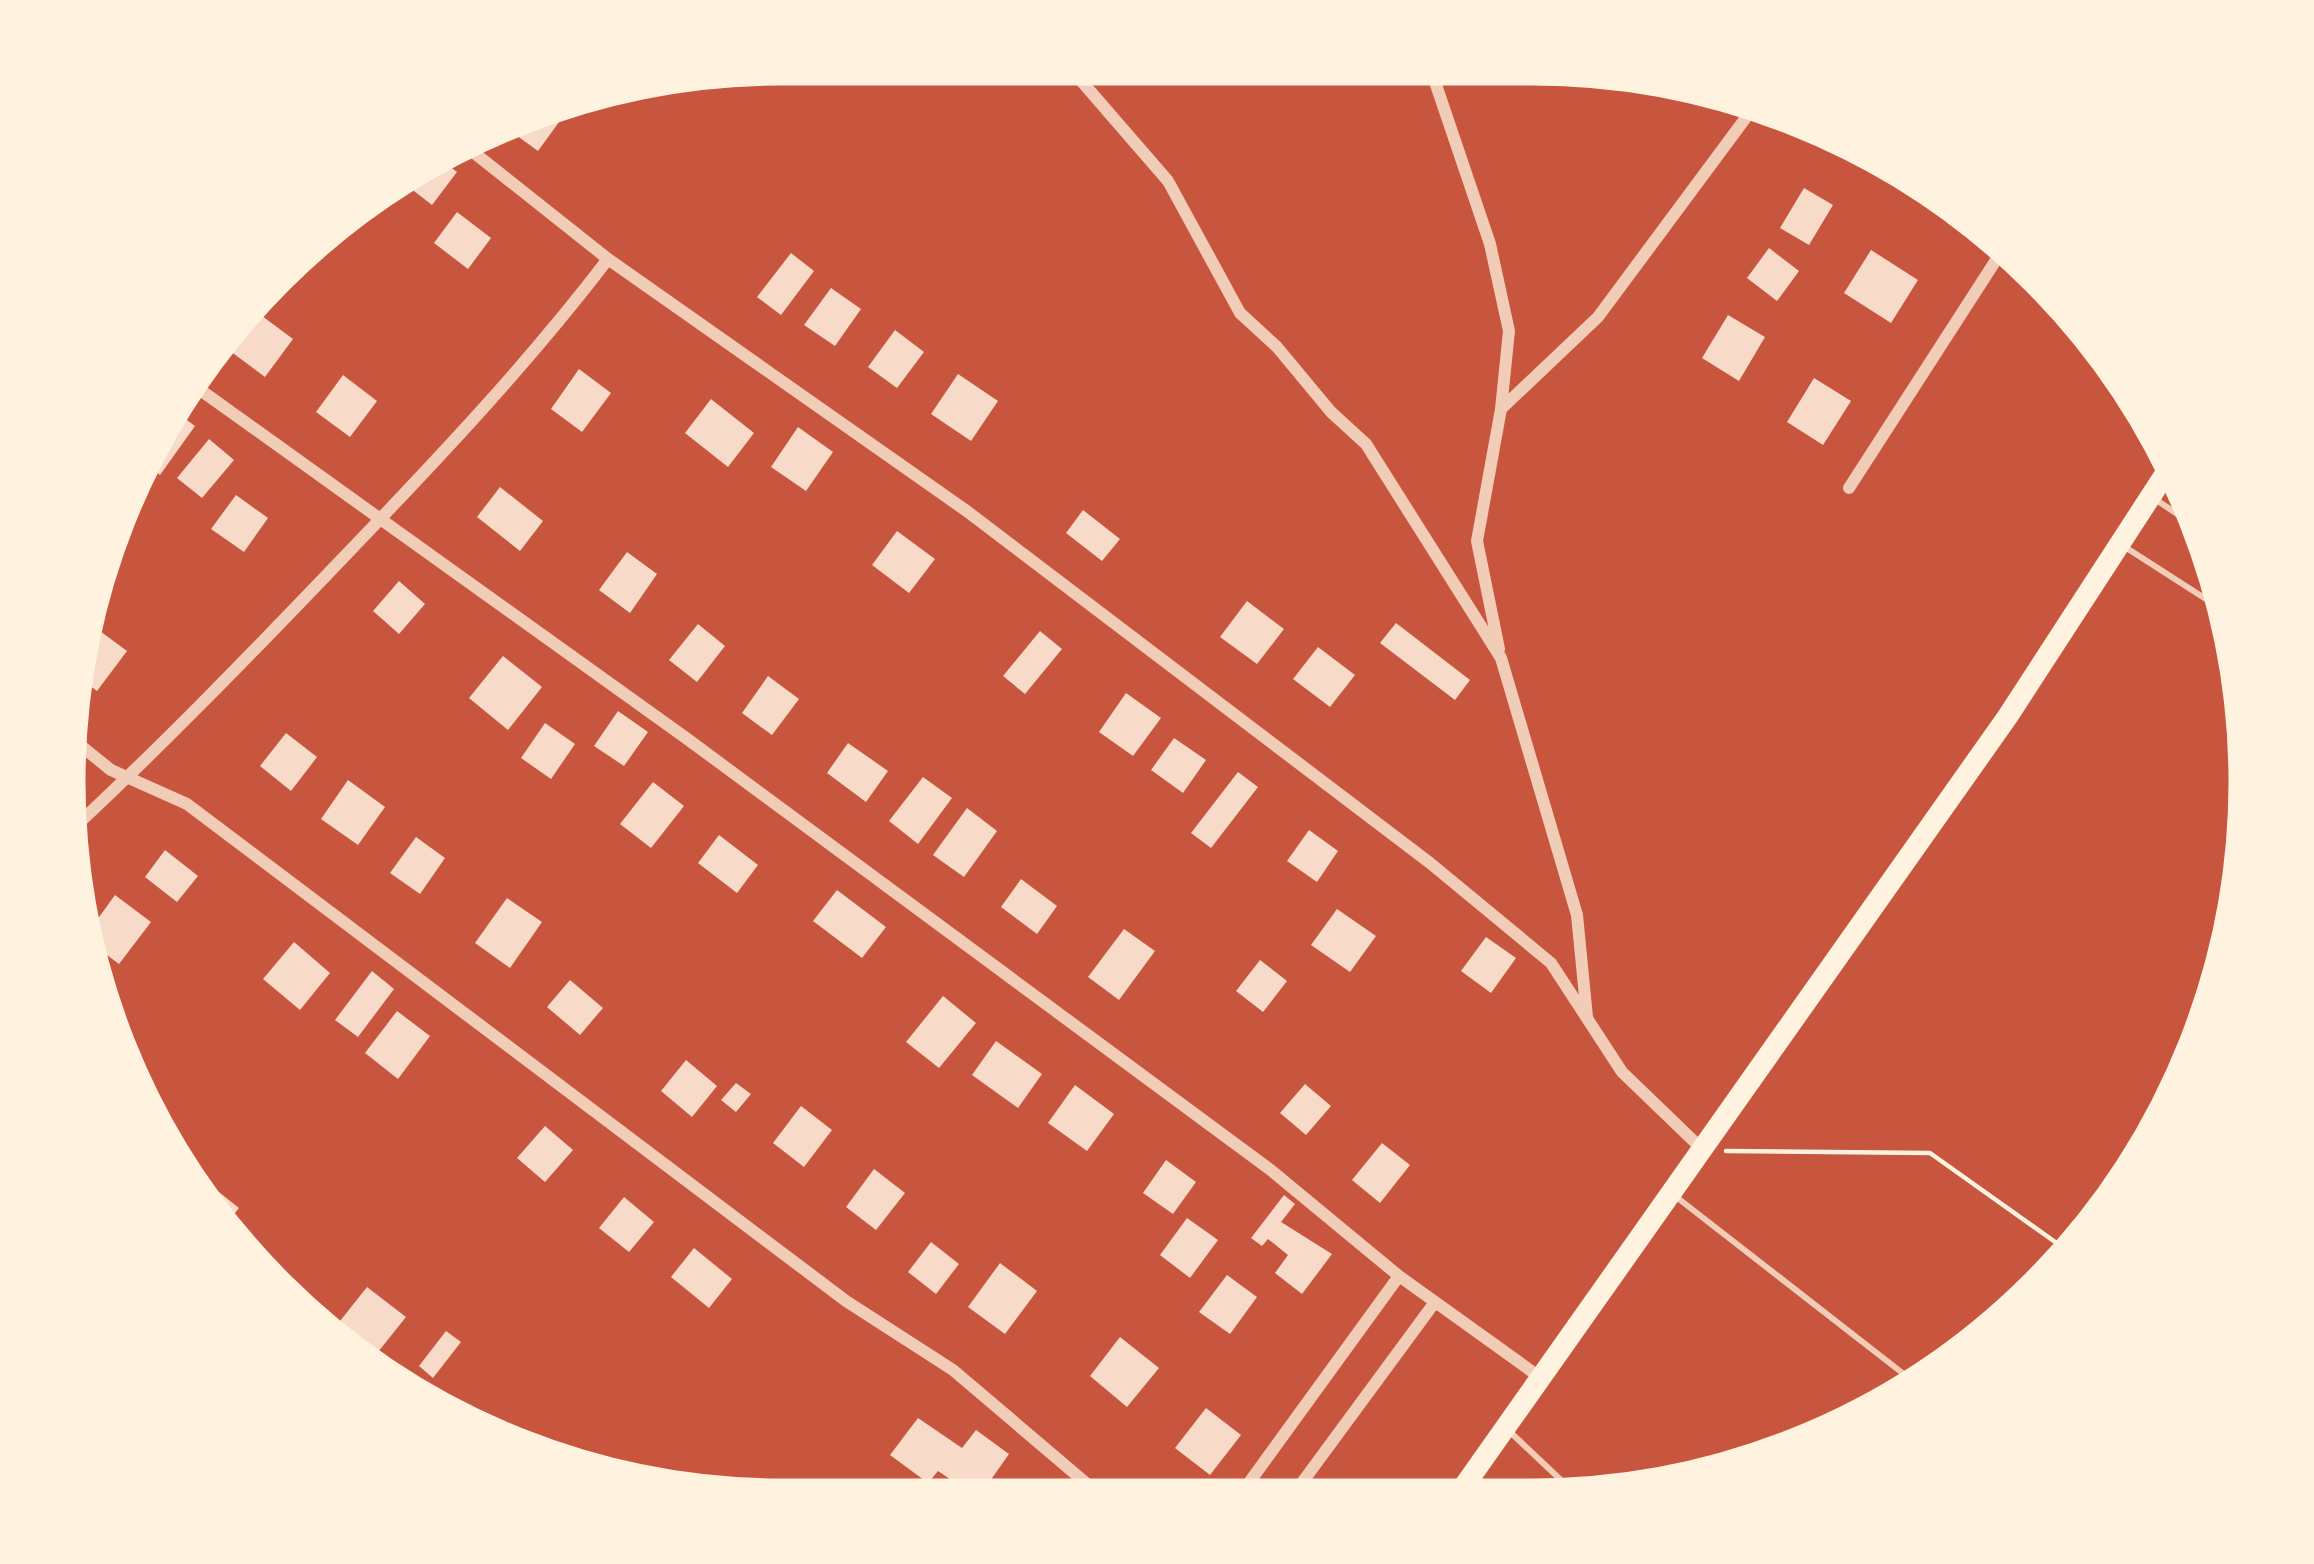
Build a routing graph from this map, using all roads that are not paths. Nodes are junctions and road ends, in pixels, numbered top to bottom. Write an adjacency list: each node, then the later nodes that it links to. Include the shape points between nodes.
1 (1078, 78): 16 (street, via 1168,181 1240,313 1366,444)
2 (1434, 78): 8 (street, via 1490,244 1509,331)
3 (1750, 113): 8 (street, via 1598,317)
4 (472, 151): 6 (street)
5 (1999, 256): 10 (street)
6 (608, 259): 13 (street, via 552,332); 20 (street, via 968,512 1430,862 1551,963)
7 (199, 389): 13 (street)
8 (1501, 409): 16 (street, via 1477,542)
9 (2165, 475): 11 (highway)
10 (1849, 488)
11 (2152, 496): 12 (lane); 14 (highway)
12 (2184, 518)
13 (380, 519): 18 (street); 23 (street, via 1252,1157)
14 (2122, 544): 15 (lane); 21 (highway)
15 (2213, 603)
16 (1501, 658): 20 (street, via 1577,915)
17 (80, 745): 18 (street)
18 (128, 778): 19 (street); 29 (street, via 187,803 846,1300 953,1370)
19 (80, 822)
20 (1587, 1019): 21 (street, via 1622,1072)
21 (1702, 1150): 22 (highway)
22 (1672, 1194): 25 (lane); 26 (highway)
23 (1400, 1276): 24 (street); 30 (street)
24 (1436, 1302): 26 (street); 31 (street)
25 (1907, 1377)
26 (1541, 1378): 27 (highway)
27 (1505, 1428): 28 (lane); 32 (highway)
28 (1566, 1485)
29 (1090, 1486)
30 (1247, 1486)
31 (1300, 1486)
32 (1464, 1486)

